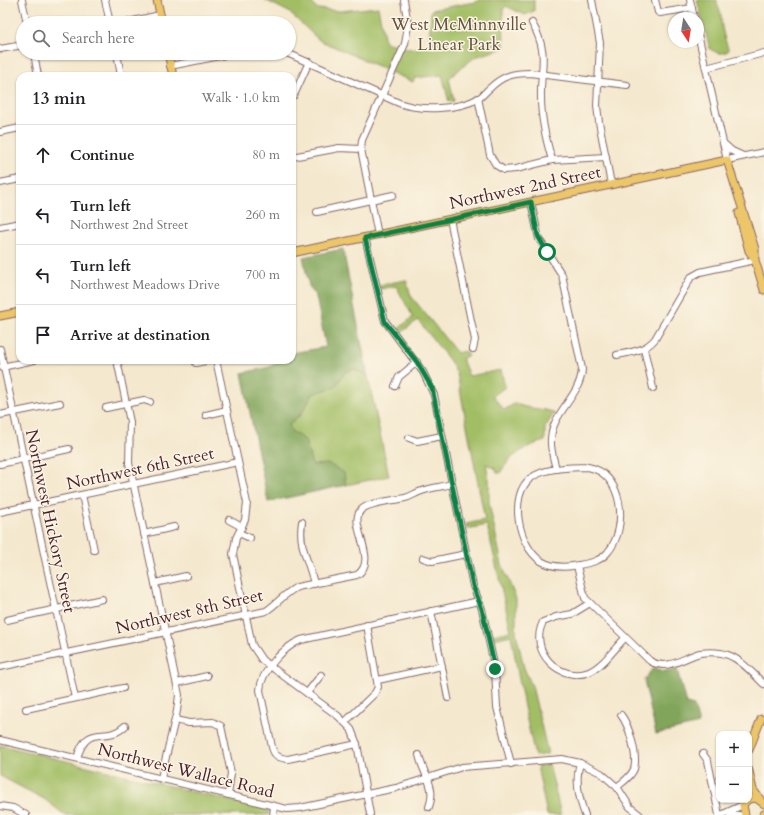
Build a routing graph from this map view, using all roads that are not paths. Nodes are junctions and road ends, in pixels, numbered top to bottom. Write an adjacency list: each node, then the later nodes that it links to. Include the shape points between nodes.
1 (22, 0): 11 (street)
2 (106, 0): 12 (street)
3 (157, 0): 10 (main road)
4 (404, 0): 34 (street, via 407,34)
5 (592, 0): 31 (street, via 600,43)
6 (655, 0): 8 (street, via 660,14)
7 (690, 0): 8 (street)
8 (692, 8): 9 (street)
9 (693, 12)
10 (160, 15): 13 (street)
11 (25, 16)
12 (109, 16)
13 (156, 16)
14 (532, 23): 30 (street, via 544,54)
15 (16, 46): 17 (street)
16 (701, 48): 26 (street)
17 (0, 49)
18 (764, 53): 26 (street)
19 (296, 57): 24 (street)
20 (35, 60): 27 (street)
21 (118, 60): 28 (street)
22 (169, 60): 25 (main road)
23 (197, 60): 25 (street)
24 (308, 62): 33 (street); 34 (street)
25 (170, 66): 29 (main road)
26 (706, 68): 38 (street)
27 (37, 72)
28 (120, 72)
29 (171, 72)
30 (542, 75): 31 (street); 35 (street, via 512,74 496,82); 44 (street, via 541,113)
31 (598, 81): 32 (street); 42 (street, via 599,122)
32 (627, 85)
33 (296, 90)
34 (380, 95): 35 (street, via 407,106 424,109 454,106); 39 (street, via 364,131)
35 (478, 98): 44 (street, via 490,155 500,169 510,170)
36 (16, 129): 37 (street)
37 (0, 132)
38 (723, 143): 43 (street, via 732,151); 45 (street)
39 (361, 149): 41 (street, via 339,148); 50 (street)
40 (764, 152): 43 (street, Northwest 2nd Street)
41 (296, 156)
42 (606, 156): 44 (street); 48 (street)
43 (744, 156): 45 (street, Northwest 2nd Street)
44 (552, 160)
45 (727, 160): 48 (main road, Northwest 2nd Street); 59 (main road, via 747,243)
46 (16, 180): 47 (street)
47 (0, 183)
48 (612, 184): 51 (main road, Northwest 2nd Street)
49 (393, 195): 50 (street)
50 (371, 200): 52 (street); 56 (street)
51 (531, 202): 53 (main road, Northwest 2nd Street); 88 (street, via 539,239 562,275 582,369 576,390 552,431 551,446)
52 (317, 212)
53 (450, 219): 56 (main road, Northwest 2nd Street); 64 (street, via 475,340)
54 (16, 224): 55 (street)
55 (0, 227)
56 (378, 235): 57 (main road, Northwest 2nd Street)
57 (365, 238): 58 (main road, Northwest 2nd Street); 67 (street, via 385,322)
58 (296, 252)
59 (755, 260): 60 (main road); 65 (street, via 700,272 690,277 655,339)
60 (764, 290)
61 (16, 313): 62 (main road)
62 (0, 316)
63 (0, 349): 71 (street, Northwest Hickory Street)
64 (472, 349)
65 (644, 349): 66 (street); 73 (street)
66 (617, 355)
67 (417, 362): 72 (street, via 399,377); 82 (street, via 432,388)
68 (16, 364): 71 (street)
69 (118, 364): 76 (street)
70 (217, 364): 78 (street)
71 (2, 367): 79 (street, Northwest Hickory Street)
72 (395, 386)
73 (653, 388)
74 (150, 402): 76 (street, via 144,400)
75 (60, 403): 79 (street)
76 (127, 404): 77 (street); 89 (street, via 131,431 129,456)
77 (106, 408)
78 (227, 410): 80 (street); 86 (street)
79 (14, 413): 81 (street); 85 (street, Northwest Hickory Street)
80 (206, 415)
81 (0, 416)
82 (442, 436): 83 (street, via 417,441); 90 (street)
83 (409, 438)
84 (69, 449): 85 (street)
85 (23, 458): 87 (street); 92 (street, Northwest Hickory Street)
86 (238, 462): 89 (street, Northwest 6th Street); 97 (street, via 247,503 247,513)
87 (0, 464)
88 (556, 469): 104 (street, via 537,475 525,484 518,503 522,536 532,554 542,562 566,568); 104 (street, via 588,467 601,470 610,480 618,497 620,520 613,544 602,557)
89 (134, 484): 91 (street, Northwest 6th Street); 99 (street)
90 (452, 484): 102 (street); 107 (street, Northwest 8th Street, via 366,507 360,511 357,522 364,547 363,571 348,578)
91 (82, 495): 92 (street, Northwest 6th Street); 101 (street)
92 (33, 505): 93 (street, Northwest 6th Street); 111 (street, Northwest Hickory Street)
93 (0, 512)
94 (229, 520): 97 (street)
95 (302, 522): 107 (street, via 302,548)
96 (174, 527): 99 (street)
97 (242, 527): 98 (street)
98 (239, 533): 100 (street); 113 (street, via 233,546 233,554)
99 (144, 534): 106 (street)
100 (250, 538)
101 (94, 550)
102 (466, 554): 103 (street, via 432,561); 109 (street)
103 (423, 558)
104 (577, 566): 110 (street, via 583,594)
105 (186, 576): 106 (street)
106 (155, 583): 116 (street)
107 (314, 584): 113 (street, Northwest 8th Street, via 288,591 273,606)
108 (102, 599): 111 (street)
109 (479, 601): 112 (street); 145 (street, via 495,669 497,707)
110 (590, 603): 117 (street); 117 (street, via 572,614 542,622 539,641 543,654 551,664 569,673 584,674 597,668)
111 (56, 609): 114 (street); 118 (street, Northwest Hickory Street)
112 (431, 612): 115 (street); 119 (street)
113 (246, 616): 116 (street, Northwest 8th Street); 121 (street, via 256,654)
114 (7, 620)
115 (367, 626): 121 (street, via 291,644 283,650); 124 (street)
116 (165, 633): 118 (street, Northwest 8th Street); 125 (street)
117 (625, 638): 126 (street, via 647,659 661,665 709,652 728,655)
118 (65, 654): 120 (street, Northwest 8th Street); 129 (street, Northwest Hickory Street)
119 (442, 666): 124 (street); 130 (street)
120 (0, 667)
121 (271, 667): 128 (street); 140 (street, via 260,682 260,690 275,755 288,759)
122 (321, 675): 128 (street)
123 (207, 676): 125 (street)
124 (378, 680): 135 (street, via 375,693)
125 (177, 683): 134 (street, via 179,695)
126 (764, 684)
127 (123, 688): 129 (street)
128 (307, 693): 135 (street)
129 (75, 698): 131 (street)
130 (448, 698)
131 (26, 709)
132 (621, 715): 149 (street, via 628,724 635,762 630,776)
133 (762, 717): 137 (main road); 139 (main road)
134 (175, 720): 146 (street); 151 (street, via 189,723 213,722 221,726 231,773)
135 (345, 722): 140 (street)
136 (125, 726): 143 (street, via 119,731 87,738 81,745)
137 (752, 731)
138 (0, 740): 143 (street, Northwest Wallace Road)
139 (752, 742)
140 (357, 744): 150 (street)
141 (703, 754): 164 (street, via 708,761)
142 (419, 755): 147 (street)
143 (77, 758): 146 (street, Northwest Wallace Road)
144 (580, 762): 145 (street, Northwest Wallace Road, via 548,759); 149 (street, Northwest Wallace Road, via 593,768); 162 (street, via 577,781)
145 (511, 764): 147 (street, Northwest Wallace Road, via 462,767)
146 (161, 778): 151 (street, Northwest Wallace Road)
147 (428, 778): 150 (street, Northwest Wallace Road); 158 (street, via 433,794)
148 (752, 785): 153 (main road)
149 (617, 787): 163 (street, Northwest Wallace Road, via 630,807)
150 (366, 794): 157 (street, Northwest Wallace Road, via 300,808); 159 (street)
151 (228, 795): 157 (street, Northwest Wallace Road)
152 (752, 801): 153 (main road)
153 (762, 802)
154 (743, 803): 164 (street)
155 (747, 803): 167 (main road)
156 (0, 806): 160 (street, via 14,808)
157 (274, 807): 161 (street)
158 (429, 807)
159 (370, 814)
160 (26, 815)
161 (273, 815)
162 (585, 815)
163 (640, 815)
164 (720, 815)
165 (730, 815): 166 (street)
166 (739, 815)
167 (745, 815)

